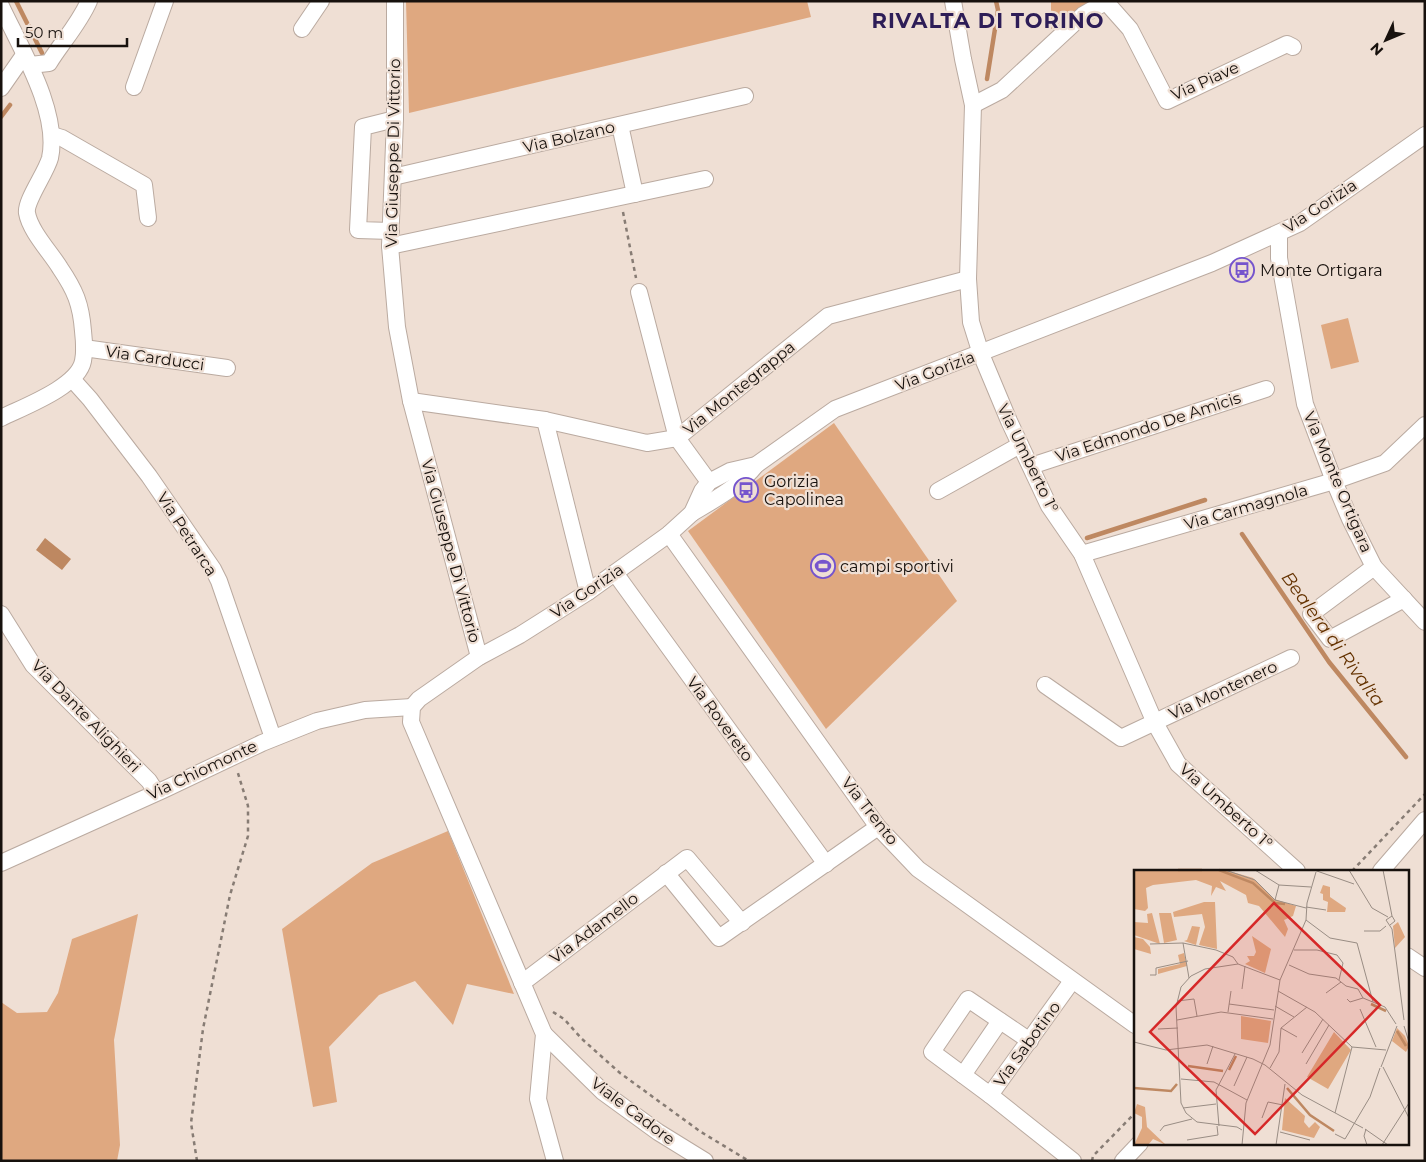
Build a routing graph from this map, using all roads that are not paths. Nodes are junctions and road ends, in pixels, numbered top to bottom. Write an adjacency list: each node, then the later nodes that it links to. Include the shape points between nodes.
1 (89, 1): 10 (street, via 49,63)
2 (165, 1): 11 (street)
3 (321, 1): 8 (street)
4 (395, 1): 15 (street, Via Giuseppe Di Vittorio)
5 (953, 1): 14 (street, Via Umberto 1°)
6 (1107, 2): 9 (street, Via Piave, via 1130,29 1167,101 1287,44); 14 (street, via 1082,15 1002,90)
7 (1, 6): 10 (street)
8 (302, 29)
9 (1293, 46)
10 (27, 60): 12 (street); 17 (street, via 42,94)
11 (134, 87)
12 (1, 88)
13 (745, 96): 16 (street, Via Bolzano)
14 (973, 105): 25 (street, Via Umberto 1°)
15 (395, 119): 19 (street, Via Giuseppe Di Vittorio); 24 (street, via 363,127 358,230)
16 (620, 125): 19 (street, Via Bolzano); 21 (street)
17 (52, 135): 22 (street, via 144,186); 28 (street, via 49,160 27,206 27,213 77,296)
18 (1425, 135): 23 (street, Via Gorizia, via 1300,223)
19 (393, 177): 24 (street, Via Giuseppe Di Vittorio)
20 (705, 179): 21 (street)
21 (627, 195): 24 (street)
22 (148, 218)
23 (1279, 233): 27 (street, Via Gorizia, via 1212,263); 41 (street, Via Monte Ortigara, via 1279,258 1305,404)
24 (390, 238): 33 (street, Via Giuseppe Di Vittorio, via 398,327)
25 (968, 279): 27 (street, Via Umberto 1°, via 971,322); 37 (street, Via Montegrappa, via 828,316)
26 (639, 292): 37 (street)
27 (981, 354): 38 (street, Via Umberto 1°); 39 (street, Via Gorizia, via 835,409)
28 (84, 355): 29 (street, Via Carducci); 30 (street); 32 (street)
29 (227, 368)
30 (72, 379): 32 (street, Via Petrarca); 34 (street)
31 (1266, 388): 40 (street, Via Edmondo De Amicis)
32 (90, 398): 58 (street, Via Petrarca, via 213,569)
33 (410, 401): 35 (street, Via Montegrappa); 53 (street, Via Giuseppe Di Vittorio)
34 (1, 418)
35 (545, 420): 37 (street, Via Montegrappa, via 647,443); 49 (street)
36 (1425, 425): 41 (street, Via Carmagnola, via 1385,463)
37 (677, 438): 42 (street)
38 (1020, 444): 40 (street, Via Umberto 1°); 43 (street)
39 (756, 465): 42 (street, Via Gorizia, via 730,471); 44 (street, via 748,475)
40 (1031, 466): 46 (street, Via Umberto 1°, via 1049,506)
41 (1334, 481): 46 (street, Via Carmagnola); 47 (street, Via Monte Ortigara)
42 (709, 482): 44 (street, Via Gorizia)
43 (938, 490)
44 (692, 513): 45 (street, Via Gorizia)
45 (669, 534): 48 (street, Via Gorizia); 61 (street, Via Trento)
46 (1082, 554): 57 (street, Via Umberto 1°)
47 (1374, 567): 50 (street, Via Monte Ortigara); 50 (street, via 1311,614 1330,639)
48 (615, 573): 49 (street, Via Gorizia); 63 (street, Via Rovereto)
49 (588, 592): 53 (street, Via Gorizia, via 520,635)
50 (1404, 599): 52 (street, Via Monte Ortigara)
51 (1, 614): 59 (street, Via Dante Alighieri, via 33,665 149,781)
52 (1425, 622)
53 (479, 656): 56 (street, Via Giuseppe Di Vittorio)
54 (1291, 658): 57 (street, Via Montenero)
55 (1045, 685): 57 (street, Via Montenero, via 1121,738)
56 (412, 707): 58 (street, Via Chiomonte, via 365,710 317,721); 71 (street, via 411,722)
57 (1155, 722): 64 (street, Via Umberto 1°, via 1178,764)
58 (273, 738): 59 (street, Via Chiomonte)
59 (156, 792): 62 (street, Via Chiomonte)
60 (1425, 820): 65 (street)
61 (878, 827): 63 (street); 70 (street, Via Trento, via 918,869)
62 (1, 863)
63 (826, 864): 67 (street)
64 (1296, 870)
65 (1382, 870)
66 (666, 873): 67 (street, Via Adamello, via 686,858); 67 (street, via 719,938); 71 (street, Via Adamello)
67 (742, 923)
68 (1408, 957): 69 (street)
69 (1425, 968)
70 (1072, 981): 73 (street, Via Trento); 75 (street, Via Sabotino)
71 (522, 983): 74 (street)
72 (1000, 1021): 75 (street); 76 (street); 76 (street, via 968,999 932,1052)
73 (1134, 1024)
74 (544, 1034): 79 (street, via 538,1099); 80 (street, Viale Cadore, via 603,1092)
75 (1030, 1041): 77 (street, Via Sabotino)
76 (963, 1075): 77 (street)
77 (990, 1095): 81 (street, Via Sabotino)
78 (1139, 1144): 82 (street)
79 (555, 1161)
80 (705, 1161)
81 (1073, 1161)
82 (1123, 1161)

